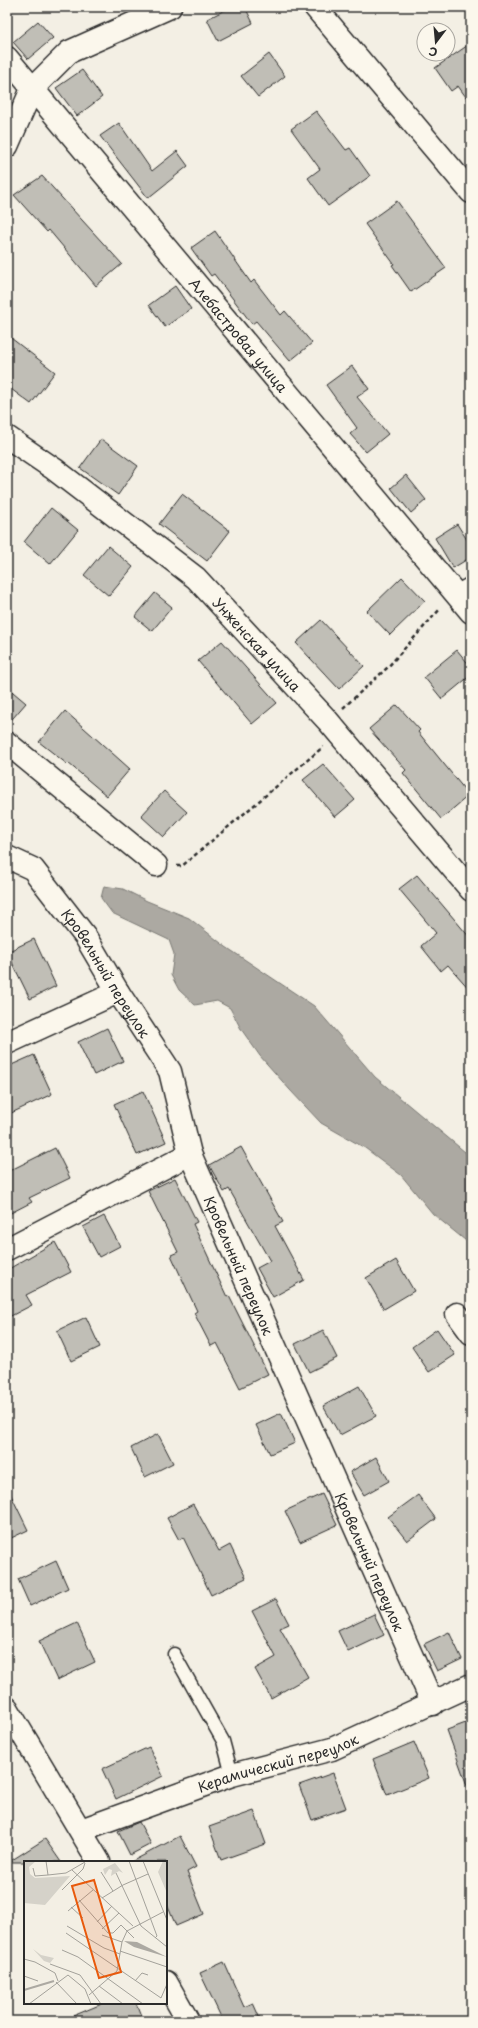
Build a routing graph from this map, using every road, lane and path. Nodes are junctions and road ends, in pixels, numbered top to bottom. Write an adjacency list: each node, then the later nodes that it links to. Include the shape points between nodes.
1 (170, 7): 4 (street, via 69,52)
2 (316, 7): 6 (street)
3 (7, 58): 4 (street, Алебастровая улица)
4 (32, 89): 5 (street); 8 (street, Алебастровая улица)
5 (7, 146)
6 (471, 192)
7 (7, 437): 10 (street, Унженская улица, via 54,469 196,578)
8 (463, 588): 9 (street, Алебастровая улица); 10 (path)
9 (471, 612)
10 (333, 727): 13 (path, via 240,818 182,866); 14 (street, Унженская улица)
11 (7, 742): 13 (street)
12 (7, 857): 15 (street, Кровельный переулок, via 33,869 85,936)
13 (156, 865)
14 (471, 890)
15 (118, 992): 16 (street); 17 (street, Кровельный переулок, via 170,1071)
16 (7, 1042)
17 (190, 1154): 18 (street); 23 (street, Кровельный переулок)
18 (7, 1248)
19 (457, 1314): 20 (street)
20 (471, 1333)
21 (174, 1654): 25 (lane, via 223,1741)
22 (471, 1685): 23 (street, Керамический переулок)
23 (433, 1704): 25 (street, Керамический переулок, via 332,1749)
24 (7, 1708): 26 (street)
25 (232, 1775): 26 (street, Керамический переулок)
26 (81, 1830): 27 (street)
27 (98, 1861)
28 (167, 1984): 29 (street)
29 (188, 2021)

